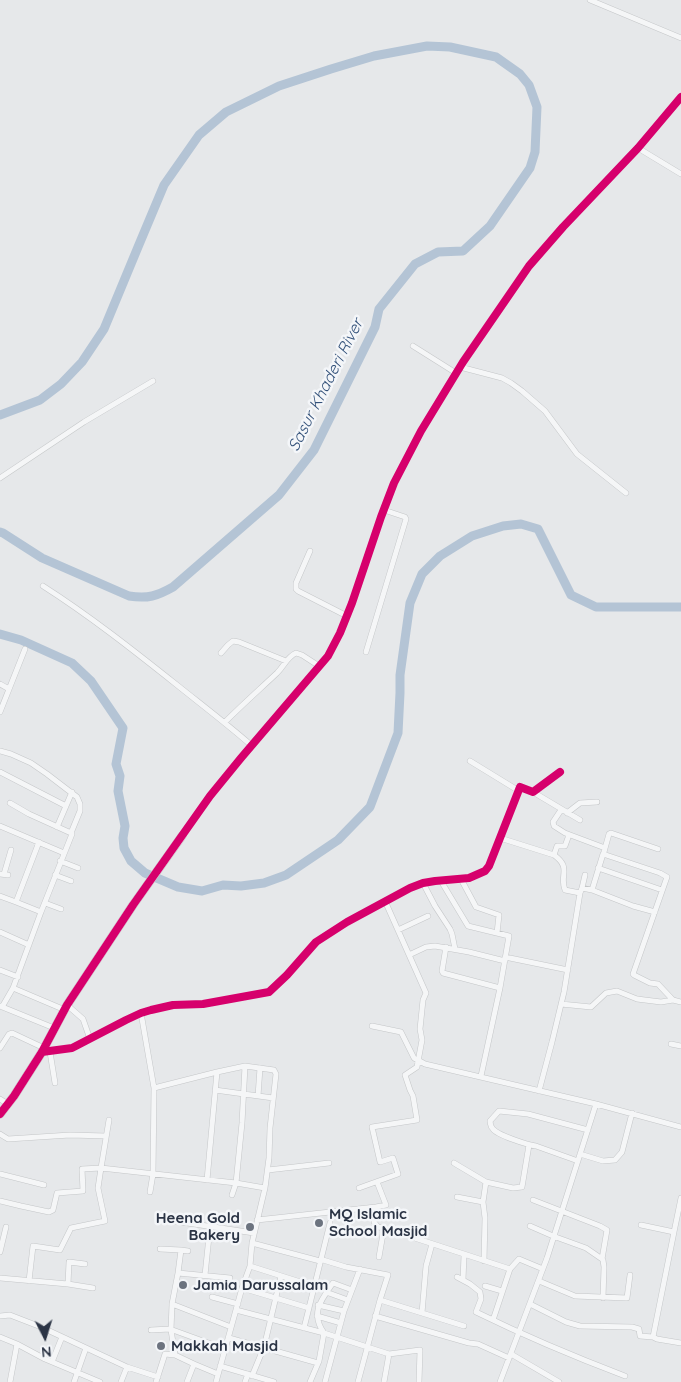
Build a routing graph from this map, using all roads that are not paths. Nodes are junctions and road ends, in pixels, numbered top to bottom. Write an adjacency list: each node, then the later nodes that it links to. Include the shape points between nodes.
1 (590, 0): 2 (street)
2 (681, 38)
3 (681, 97): 4 (street)
4 (638, 148): 5 (street); 7 (street, via 529,266)
5 (681, 174)
6 (413, 346): 8 (street)
7 (460, 368): 8 (street); 11 (street, via 502,378 522,390 544,411 577,454)
8 (456, 373): 12 (street, via 421,431)
9 (153, 381): 10 (street)
10 (0, 478)
11 (626, 493)
12 (384, 510): 15 (street); 17 (street, via 406,519)
13 (310, 550): 15 (street, via 296,589)
14 (43, 586): 24 (street, via 122,641)
15 (347, 616): 20 (street, via 328,656)
16 (25, 650): 22 (street)
17 (366, 652)
18 (221, 653): 19 (street, via 233,641)
19 (286, 661): 20 (street, via 296,652); 24 (street)
20 (319, 666): 25 (street)
21 (0, 684): 22 (street)
22 (9, 689): 23 (street)
23 (0, 712)
24 (225, 722): 25 (street)
25 (251, 745): 43 (street)
26 (0, 751): 31 (street, via 31,763)
27 (470, 761): 30 (street)
28 (0, 772): 35 (street)
29 (560, 772): 32 (street)
30 (519, 791): 32 (street, via 522,787); 44 (street)
31 (72, 792): 35 (street); 41 (street, via 80,804 80,811)
32 (533, 792): 36 (street)
33 (597, 802): 37 (street, via 580,804)
34 (10, 803): 40 (street)
35 (66, 806): 40 (street)
36 (561, 810): 37 (street); 42 (street, via 553,825)
37 (567, 813): 38 (street)
38 (580, 820)
39 (0, 826): 45 (street)
40 (57, 827): 41 (street)
41 (71, 832): 49 (street)
42 (569, 835): 48 (street); 50 (street, via 566,846 557,846)
43 (182, 836): 89 (street)
44 (500, 838): 50 (street); 57 (street, via 487,869)
45 (39, 842): 49 (street); 66 (street)
46 (658, 849): 48 (street, via 611,833)
47 (11, 850): 54 (street)
48 (604, 851): 53 (street); 62 (street, via 664,875 666,880)
49 (64, 853): 51 (street)
50 (554, 855): 63 (street, via 563,865 563,889)
51 (60, 862): 52 (street); 55 (street)
52 (78, 868)
53 (598, 868): 61 (street); 62 (street)
54 (4, 874)
55 (55, 875): 58 (street); 67 (street)
56 (585, 876): 63 (street)
57 (461, 879): 59 (street); 74 (street, via 476,907 499,915)
58 (71, 881)
59 (441, 881): 60 (street); 74 (street, via 467,925)
60 (423, 883): 65 (street); 77 (street, via 450,929)
61 (592, 890): 63 (street); 70 (street)
62 (662, 890): 70 (street)
63 (581, 891): 81 (street)
64 (0, 896): 66 (street)
65 (385, 901): 72 (street); 90 (street, via 316,942 269,992 203,1004 173,1005)
66 (16, 902): 69 (street)
67 (45, 903): 68 (street); 69 (street)
68 (61, 909)
69 (41, 912): 75 (street)
70 (655, 912): 85 (street, via 633,974 658,984)
71 (428, 916): 72 (street)
72 (398, 930): 78 (street)
73 (0, 932): 75 (street)
74 (497, 933): 79 (street, via 509,936)
75 (29, 944): 82 (street)
76 (446, 947): 77 (street); 78 (street, via 430,946); 84 (street, via 443,974)
77 (455, 949): 79 (street)
78 (409, 955): 98 (street, via 426,993)
79 (505, 959): 81 (street); 84 (street)
80 (0, 970): 82 (street)
81 (568, 970): 87 (street)
82 (18, 977): 83 (street)
83 (14, 988): 88 (street); 89 (street, via 38,1000)
84 (500, 988): 102 (street)
85 (673, 1000): 86 (street); 87 (street, via 637,999 617,991 606,992 591,1007)
86 (681, 1002)
87 (561, 1004): 106 (street)
88 (1, 1007): 92 (street)
89 (66, 1008): 92 (street); 93 (street, via 83,1019)
90 (141, 1013): 93 (street); 104 (street)
91 (372, 1026): 98 (street, via 400,1032)
92 (54, 1028): 97 (street)
93 (90, 1039): 97 (street, via 72,1048)
94 (671, 1044): 95 (street)
95 (681, 1046)
96 (0, 1048): 97 (street, via 12,1033)
97 (45, 1051): 103 (street); 111 (street)
98 (418, 1060): 102 (street); 130 (street, via 417,1067 405,1075 417,1120 372,1127 380,1162 393,1158 398,1174)
99 (245, 1066): 100 (street); 101 (street); 107 (street)
100 (260, 1068): 108 (street); 109 (street, via 276,1072)
101 (217, 1072): 104 (street); 105 (street)
102 (481, 1076): 106 (street)
103 (55, 1083)
104 (154, 1088): 128 (street)
105 (215, 1090): 107 (street); 129 (street)
106 (539, 1090): 112 (street)
107 (243, 1094): 108 (street); 132 (street)
108 (258, 1096): 109 (street)
109 (273, 1098): 126 (street)
110 (0, 1099): 111 (street)
111 (8, 1104): 114 (street)
112 (596, 1104): 113 (street); 117 (street)
113 (632, 1113): 116 (street); 121 (street, via 622,1152 615,1160 603,1161)
114 (0, 1114)
115 (109, 1120): 119 (street)
116 (681, 1126)
117 (588, 1130): 120 (street, via 528,1114 499,1111 490,1122 494,1131); 121 (street)
118 (0, 1134): 119 (street, via 8,1140)
119 (106, 1136): 125 (street)
120 (529, 1145): 122 (street); 131 (street, via 522,1187)
121 (580, 1154): 122 (street)
122 (578, 1161): 144 (street)
123 (329, 1163): 126 (street)
124 (454, 1163): 131 (street)
125 (101, 1168): 128 (street); 141 (street, via 82,1169 83,1191 57,1193 53,1210 49,1212); 181 (street, via 98,1188 105,1221 71,1228 60,1250 33,1246)
126 (268, 1170): 134 (street)
127 (0, 1174): 133 (street)
128 (153, 1174): 129 (street); 136 (street)
129 (207, 1180): 132 (street)
130 (377, 1182): 135 (street); 143 (street, via 386,1205)
131 (486, 1182): 142 (street)
132 (236, 1183): 134 (street); 137 (street)
133 (44, 1185)
134 (265, 1188): 146 (street)
135 (359, 1188)
136 (150, 1192)
137 (232, 1195)
138 (457, 1197): 142 (street)
139 (681, 1198): 153 (street)
140 (532, 1200): 144 (street)
141 (0, 1201)
142 (483, 1202): 167 (street)
143 (376, 1207): 146 (street); 152 (street, via 374,1222)
144 (561, 1212): 155 (street); 165 (street, via 607,1230)
145 (167, 1220): 151 (street)
146 (258, 1220): 154 (street)
147 (330, 1223): 166 (street)
148 (641, 1225): 153 (street)
149 (6, 1226): 156 (street)
150 (530, 1226): 155 (street)
151 (210, 1227): 154 (street); 174 (street)
152 (384, 1228): 158 (street); 164 (street)
153 (674, 1232): 218 (street)
154 (254, 1233): 157 (street)
155 (553, 1236): 165 (street, via 586,1248); 171 (street)
156 (2, 1237): 162 (street)
157 (252, 1243): 166 (street); 169 (street)
158 (432, 1244): 163 (street); 202 (street, via 426,1266)
159 (160, 1249): 160 (street)
160 (181, 1250): 161 (street); 173 (street)
161 (188, 1251)
162 (0, 1252)
163 (464, 1255): 167 (street); 180 (street)
164 (379, 1257)
165 (602, 1259): 193 (street)
166 (320, 1261): 172 (street); 184 (street)
167 (484, 1261): 170 (street)
168 (85, 1264): 183 (street, via 69,1262)
169 (250, 1266): 176 (street); 187 (street)
170 (510, 1269): 171 (street, via 519,1259); 190 (street)
171 (543, 1269): 182 (street)
172 (360, 1270): 188 (street); 195 (street, via 388,1275)
173 (178, 1273): 174 (street); 196 (street)
174 (205, 1275): 179 (street)
175 (630, 1275): 193 (street, via 627,1298)
176 (281, 1276): 184 (street); 192 (street)
177 (457, 1277): 180 (street)
178 (0, 1278): 181 (street)
179 (230, 1278)
180 (463, 1280): 207 (street, via 480,1292 476,1312)
181 (29, 1281): 183 (street)
182 (538, 1281): 193 (street, via 575,1296); 197 (street)
183 (68, 1284): 186 (street)
184 (313, 1286): 200 (street)
185 (485, 1286): 190 (street)
186 (93, 1288)
187 (242, 1288): 192 (street); 199 (street)
188 (352, 1290): 189 (street, via 333,1283); 194 (street)
189 (326, 1292): 194 (street); 198 (street)
190 (502, 1292): 207 (street)
191 (212, 1296): 199 (street)
192 (275, 1298): 200 (street); 206 (street)
193 (603, 1298)
194 (348, 1300): 201 (street)
195 (380, 1300): 202 (street); 205 (street)
196 (172, 1304): 210 (street); 213 (street)
197 (530, 1304): 215 (street); 218 (street, via 580,1326 632,1327 639,1329 640,1336)
198 (318, 1305): 201 (street); 204 (street)
199 (237, 1307): 206 (street); 210 (street)
200 (309, 1308): 211 (street)
201 (344, 1311): 208 (street)
202 (422, 1313): 209 (street)
203 (0, 1316): 217 (street, via 10,1316)
204 (317, 1316): 208 (street); 214 (street)
205 (375, 1316): 224 (street); 229 (street)
206 (270, 1319): 211 (street); 223 (street)
207 (493, 1320): 215 (street)
208 (341, 1323): 220 (street)
209 (464, 1326)
210 (231, 1327): 219 (street)
211 (304, 1328): 214 (street)
212 (151, 1330): 213 (street)
213 (172, 1330): 226 (street); 228 (street)
214 (324, 1333): 220 (street); 231 (street)
215 (519, 1333): 229 (street); 238 (street)
216 (0, 1337): 222 (street)
217 (62, 1337): 225 (street); 230 (street)
218 (653, 1337): 221 (street)
219 (229, 1338): 223 (street); 226 (street)
220 (337, 1338): 224 (street); 249 (street)
221 (681, 1343)
222 (17, 1344): 230 (street); 240 (street)
223 (264, 1347): 231 (street); 237 (street)
224 (367, 1347): 227 (street); 250 (street)
225 (86, 1348): 234 (street); 235 (street)
226 (225, 1349): 233 (street)
227 (389, 1354): 251 (street); 252 (street, via 420,1350)
228 (175, 1355): 232 (street); 239 (street, via 166,1354)
229 (510, 1356): 253 (street); 254 (street)
230 (52, 1362): 235 (street)
231 (318, 1363): 248 (street)
232 (194, 1364): 236 (street); 244 (street)
233 (220, 1366): 236 (street); 237 (street)
234 (127, 1367): 239 (street); 243 (street)
235 (78, 1372): 241 (street); 242 (street)
236 (218, 1374): 245 (street)
237 (250, 1375): 246 (street); 247 (street)
238 (626, 1376)
239 (157, 1380)
240 (10, 1382)
241 (74, 1382)
242 (100, 1382)
243 (122, 1382)
244 (187, 1382)
245 (216, 1382)
246 (245, 1382)
247 (274, 1382)
248 (310, 1382)
249 (326, 1382)
250 (358, 1382)
251 (384, 1382)
252 (420, 1382)
253 (500, 1382)
254 (559, 1382)

